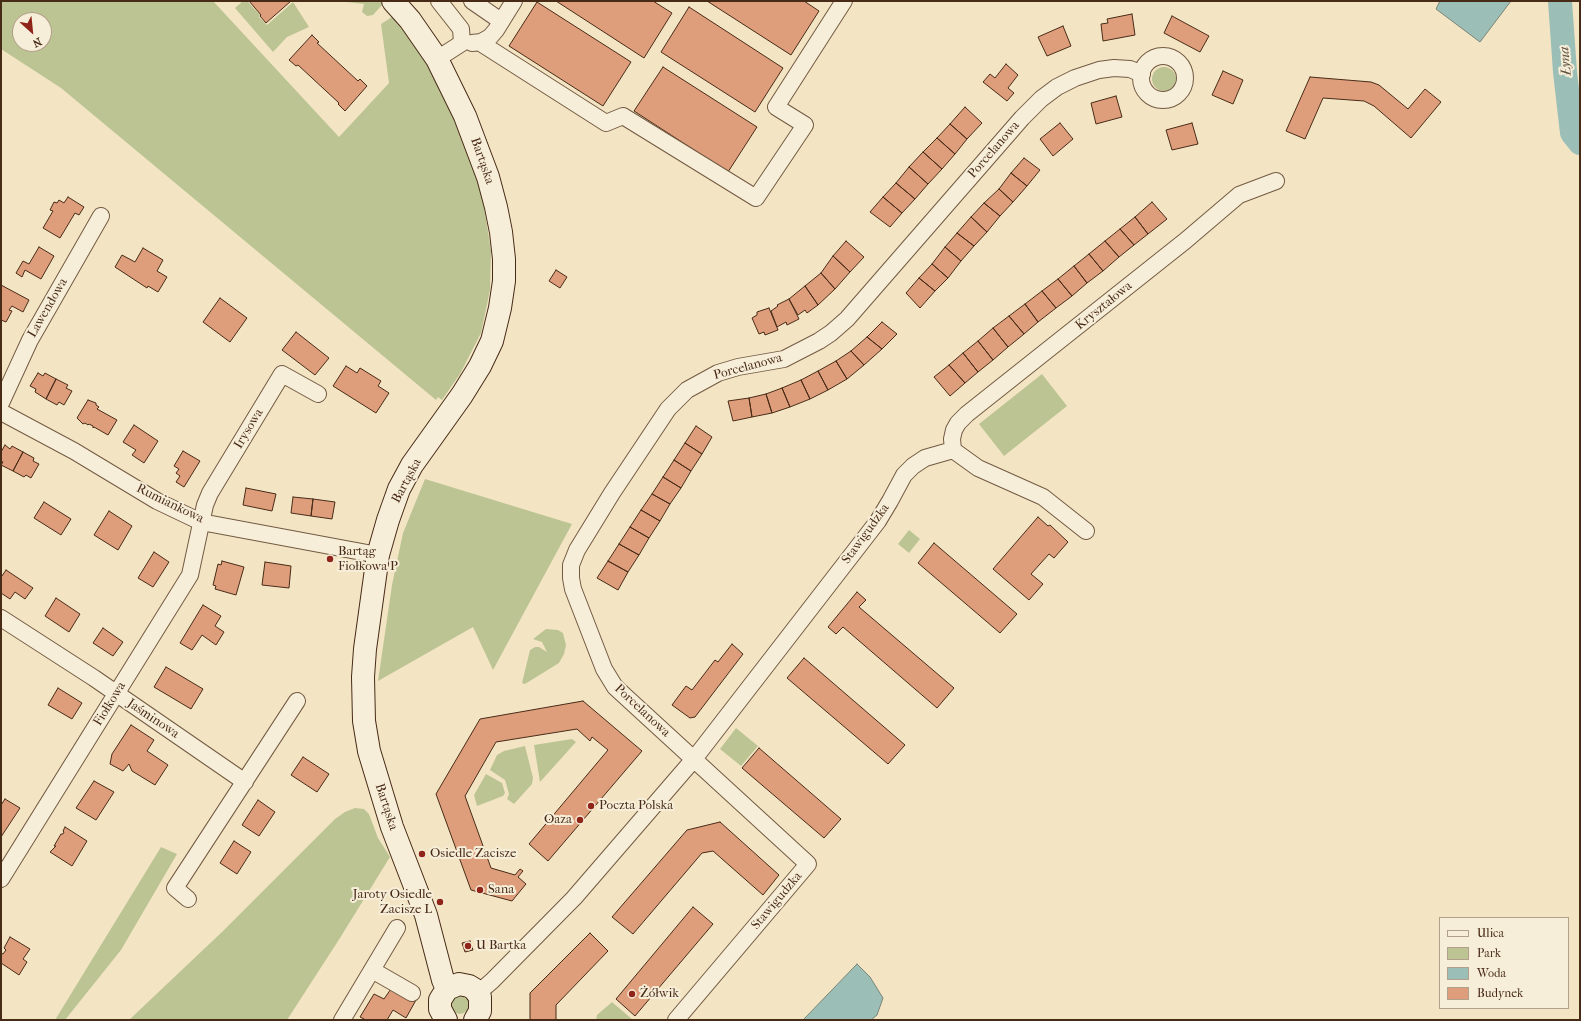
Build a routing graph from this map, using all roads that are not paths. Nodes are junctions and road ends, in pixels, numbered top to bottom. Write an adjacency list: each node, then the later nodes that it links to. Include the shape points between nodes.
1 (393, 1): 9 (street, Bartąska, via 410,20)
2 (440, 1): 8 (street, via 461,29)
3 (514, 1): 6 (street)
4 (844, 1): 7 (street, via 776,107 805,125 756,198 623,116 606,123)
5 (477, 2): 6 (street)
6 (501, 21): 7 (street, via 490,37)
7 (479, 42): 8 (street)
8 (462, 43): 9 (street)
9 (437, 59): 19 (street, Bartąska, via 462,110 488,177 501,232 504,281 492,341 462,395 412,465 399,490)
10 (1142, 74): 23 (street, Porcelanowa, via 1130,69 1099,70 1074,78 1041,99 847,319 819,341 790,356 718,373 687,390 668,409 612,493 577,550 571,565 573,589 604,669 615,687)
11 (1276, 181): 16 (street, Kryształowa, via 1239,195 967,414 954,430)
12 (101, 216): 14 (street, Lawendowa, via 30,340)
13 (318, 394): 17 (street, Irysowa, via 282,374 210,493)
14 (1, 403)
15 (1, 412): 17 (street, Rumiankowa, via 74,451 157,501)
16 (953, 450): 18 (street, via 978,468 1043,497); 23 (street, Stawigudzka, via 925,458 904,475 878,521)
17 (201, 522): 19 (street, Rumiankowa); 21 (street, Fiołkowa, via 190,575)
18 (1086, 531)
19 (378, 555): 29 (street, Bartąska, via 363,677 364,721 369,751 392,827 429,924)
20 (1, 618): 21 (street, Jaśminowa)
21 (116, 694): 24 (street, Jaśminowa); 25 (street, Fiołkowa)
22 (297, 701): 24 (street)
23 (694, 759): 29 (street, Stawigudzka, via 574,898 492,981); 34 (street, Stawigudzka, via 808,864)
24 (245, 782): 26 (street, via 175,888)
25 (2, 874)
26 (188, 899)
27 (397, 928): 28 (street)
28 (372, 970): 30 (street); 32 (street)
29 (463, 989): 31 (street, Bartąska, via 481,1006); 33 (street, via 441,996 439,1005)
30 (412, 993)
31 (478, 1018)
32 (342, 1020)
33 (446, 1020)
34 (676, 1020)

